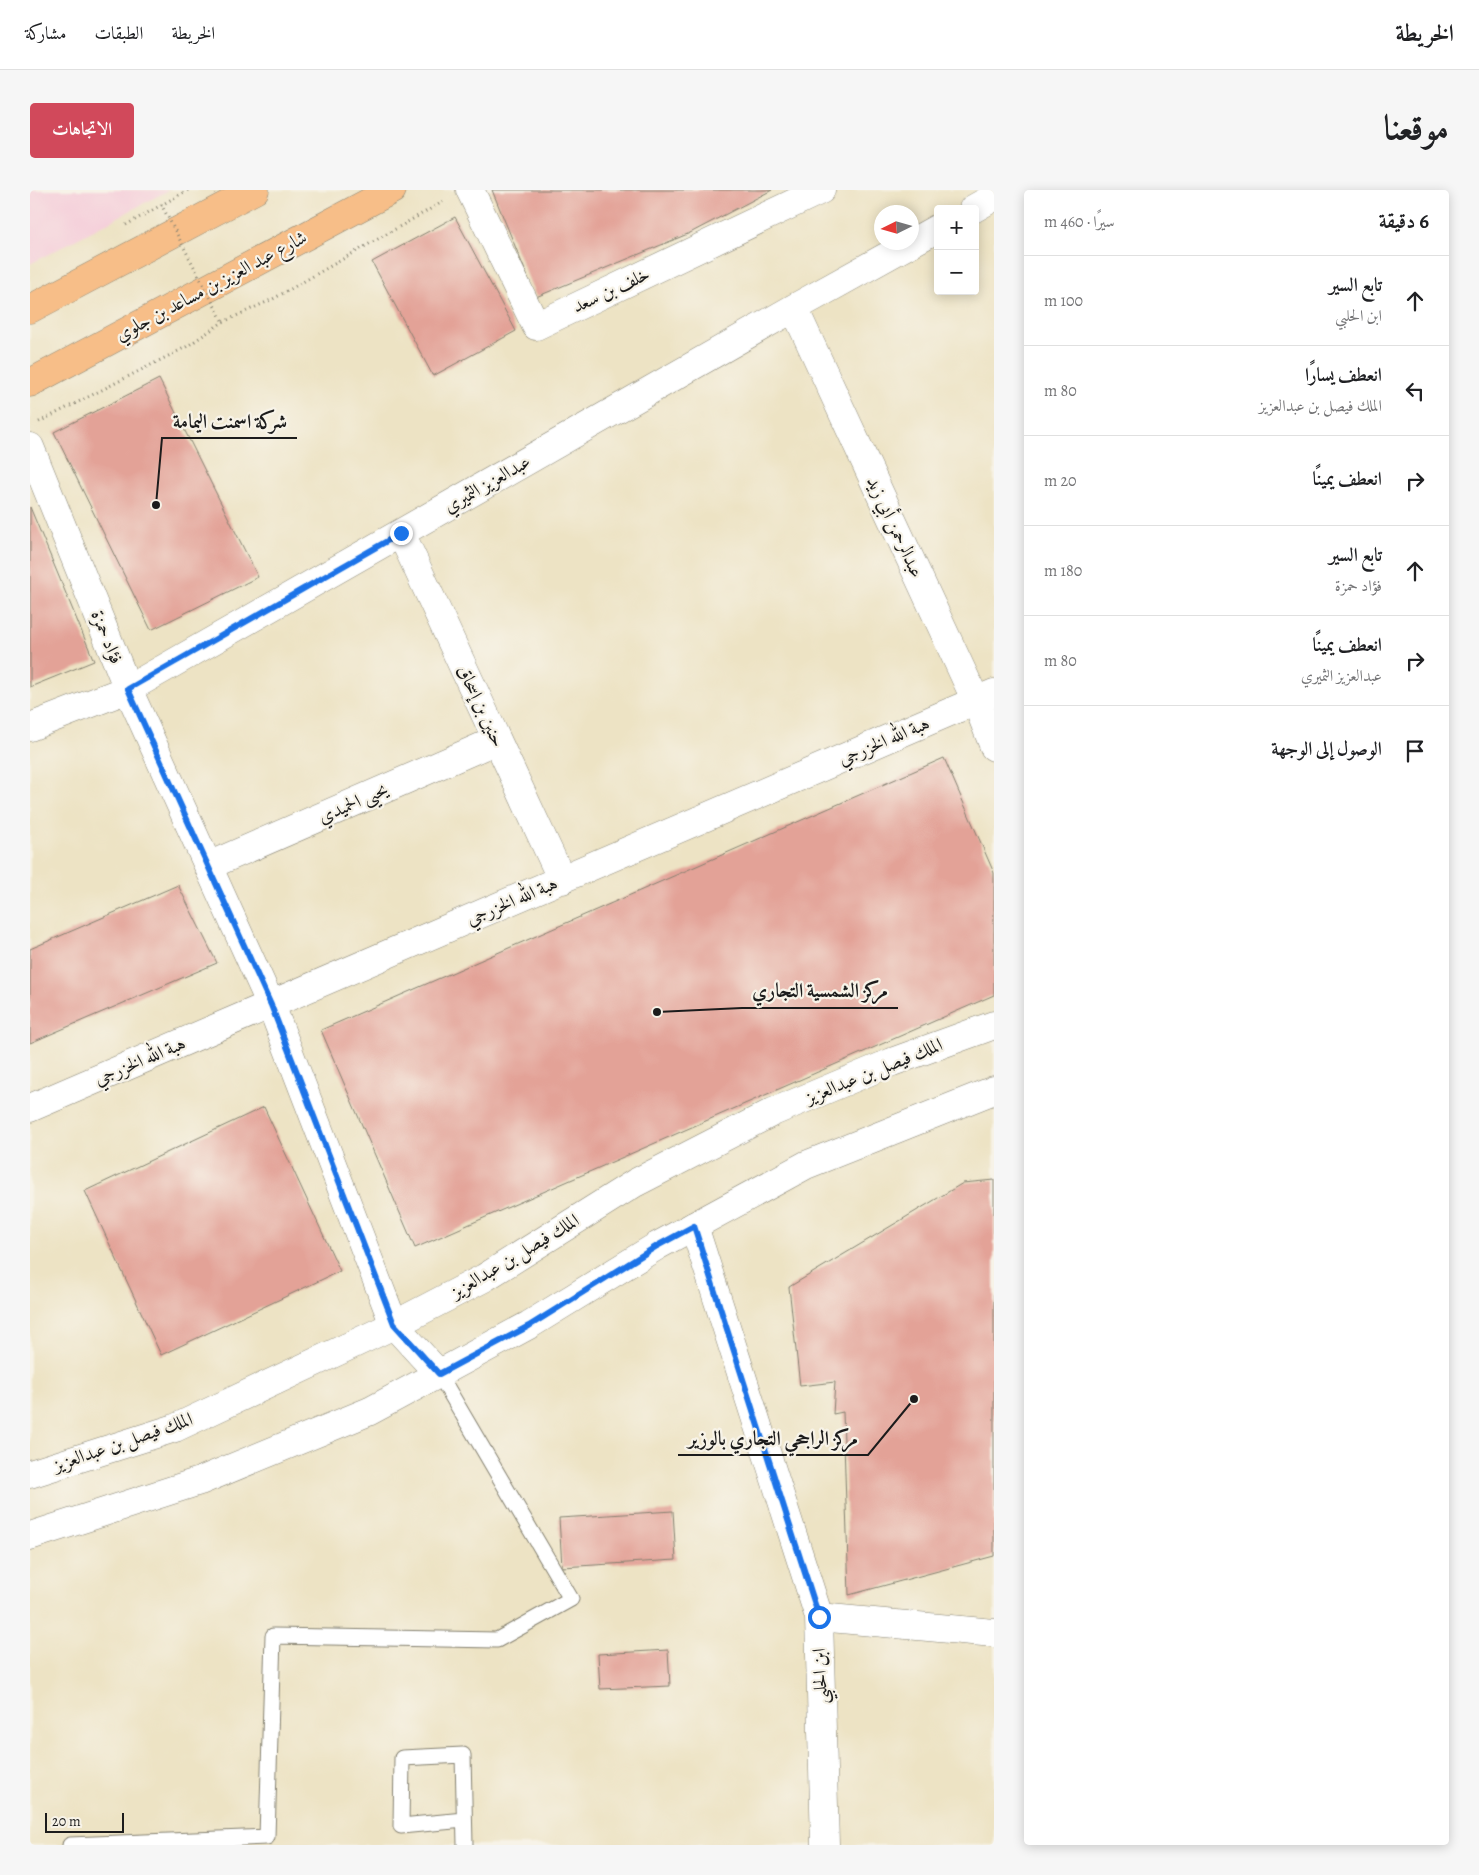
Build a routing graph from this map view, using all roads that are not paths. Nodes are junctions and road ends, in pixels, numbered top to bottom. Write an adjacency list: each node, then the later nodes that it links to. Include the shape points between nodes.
1 (255, 190): 9 (main road)
2 (392, 190): 10 (main road, شارع عبد العزيز بن مساعد بن جلوي)
3 (821, 190): 4 (street, خلف بن سعد, via 536,326)
4 (459, 195)
5 (994, 197): 6 (street)
6 (979, 206)
7 (934, 230): 8 (street, عبدالعزيز الثميري)
8 (794, 308): 12 (street, عبدالعزيز الثميري); 14 (street, عبدالرحمن أبي زيد)
9 (30, 309)
10 (30, 383)
11 (34, 435): 13 (street, فؤاد حمزة)
12 (401, 533): 13 (street, عبدالعزيز الثميري); 16 (street, حنين بن إسحاق)
13 (128, 689): 15 (street, عبدالعزيز الثميري); 18 (street, فؤاد حمزة)
14 (985, 697): 17 (street, عبدالرحمن أبي زيد); 19 (street, هبة الله الخزرجي)
15 (30, 727)
16 (498, 740): 18 (street, يحيى الحميدي); 19 (street, حنين بن إسحاق)
17 (994, 747)
18 (208, 866): 20 (street, فؤاد حمزة)
19 (562, 880): 20 (street, هبة الله الخزرجي)
20 (271, 1005): 23 (street, هبة الله الخزرجي); 25 (street, فؤاد حمزة)
21 (994, 1025): 25 (street, الملك فيصل بن عبدالعزيز, via 892,1062 772,1112 635,1183 484,1278)
22 (994, 1090): 24 (street, via 806,1165)
23 (30, 1108)
24 (694, 1226): 26 (street, via 529,1326); 29 (street, ابن الحلبي)
25 (394, 1324): 26 (street); 27 (street, الملك فيصل بن عبدالعزيز, via 175,1428)
26 (439, 1374): 28 (street, via 370,1411 200,1480); 32 (lane, via 571,1599 497,1640 273,1636 267,1837)
27 (30, 1474)
28 (30, 1536)
29 (819, 1617): 30 (street); 34 (street, ابن الحلبي)
30 (994, 1633)
31 (464, 1820): 31 (lane, via 463,1756 402,1758 401,1826); 33 (lane)
32 (70, 1845)
33 (464, 1845)
34 (825, 1845)

